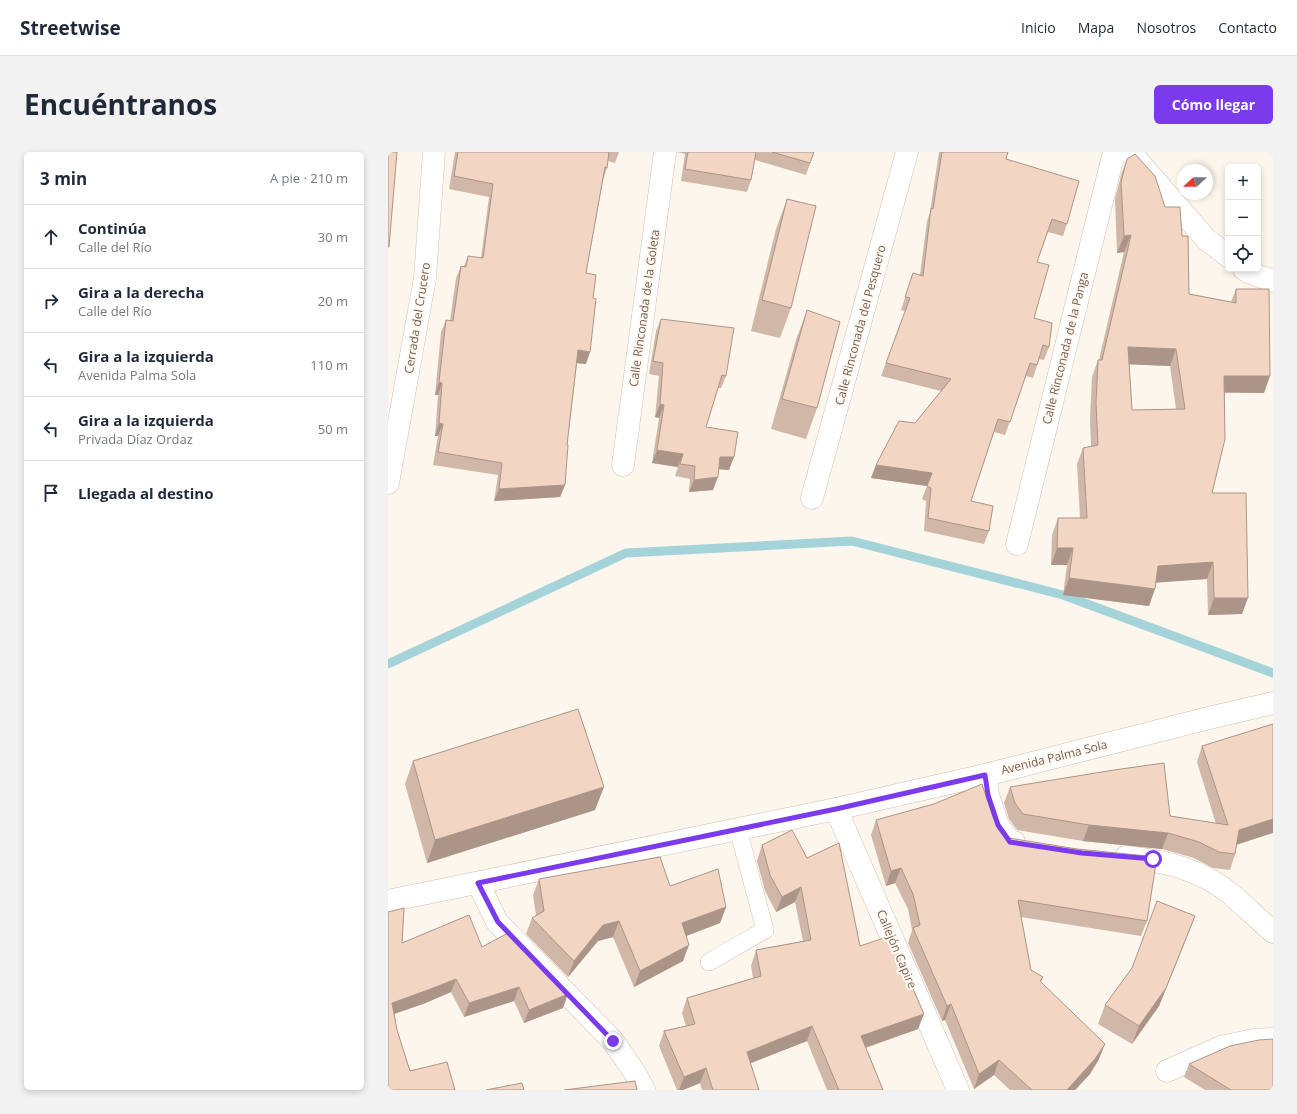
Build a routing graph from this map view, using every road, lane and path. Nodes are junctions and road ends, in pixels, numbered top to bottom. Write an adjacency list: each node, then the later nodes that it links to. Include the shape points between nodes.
1 (434, 152): 10 (street, Cerrada del Crucero, via 425,278)
2 (665, 152): 9 (street, Calle Rinconada de la Goleta)
3 (907, 152): 11 (street, Calle Rinconada del Pesquero)
4 (1114, 152): 12 (street, Calle Rinconada de la Panga)
5 (1130, 152): 6 (street, via 1206,239)
6 (1225, 254)
7 (1248, 272): 8 (street)
8 (1273, 281)
9 (623, 465)
10 (388, 483)
11 (812, 498)
12 (1016, 544)
13 (1273, 703): 14 (street, Avenida Palma Sola)
14 (985, 775): 15 (street, Avenida Palma Sola); 17 (street, via 988,795 998,825 1010,842)
15 (836, 809): 16 (street, Avenida Palma Sola); 26 (street, Callejón Capire)
16 (738, 829): 19 (street, Avenida Palma Sola); 22 (lane, via 765,930)
17 (1032, 845)
18 (1106, 855): 21 (street, via 1153,859 1183,867 1230,894)
19 (478, 883): 20 (street, Avenida Palma Sola); 25 (street, via 498,922 613,1041)
20 (388, 901)
21 (1273, 932)
22 (709, 962)
23 (1273, 1039): 24 (street, via 1253,1040 1221,1047)
24 (1167, 1071)
25 (644, 1090)
26 (958, 1090)

